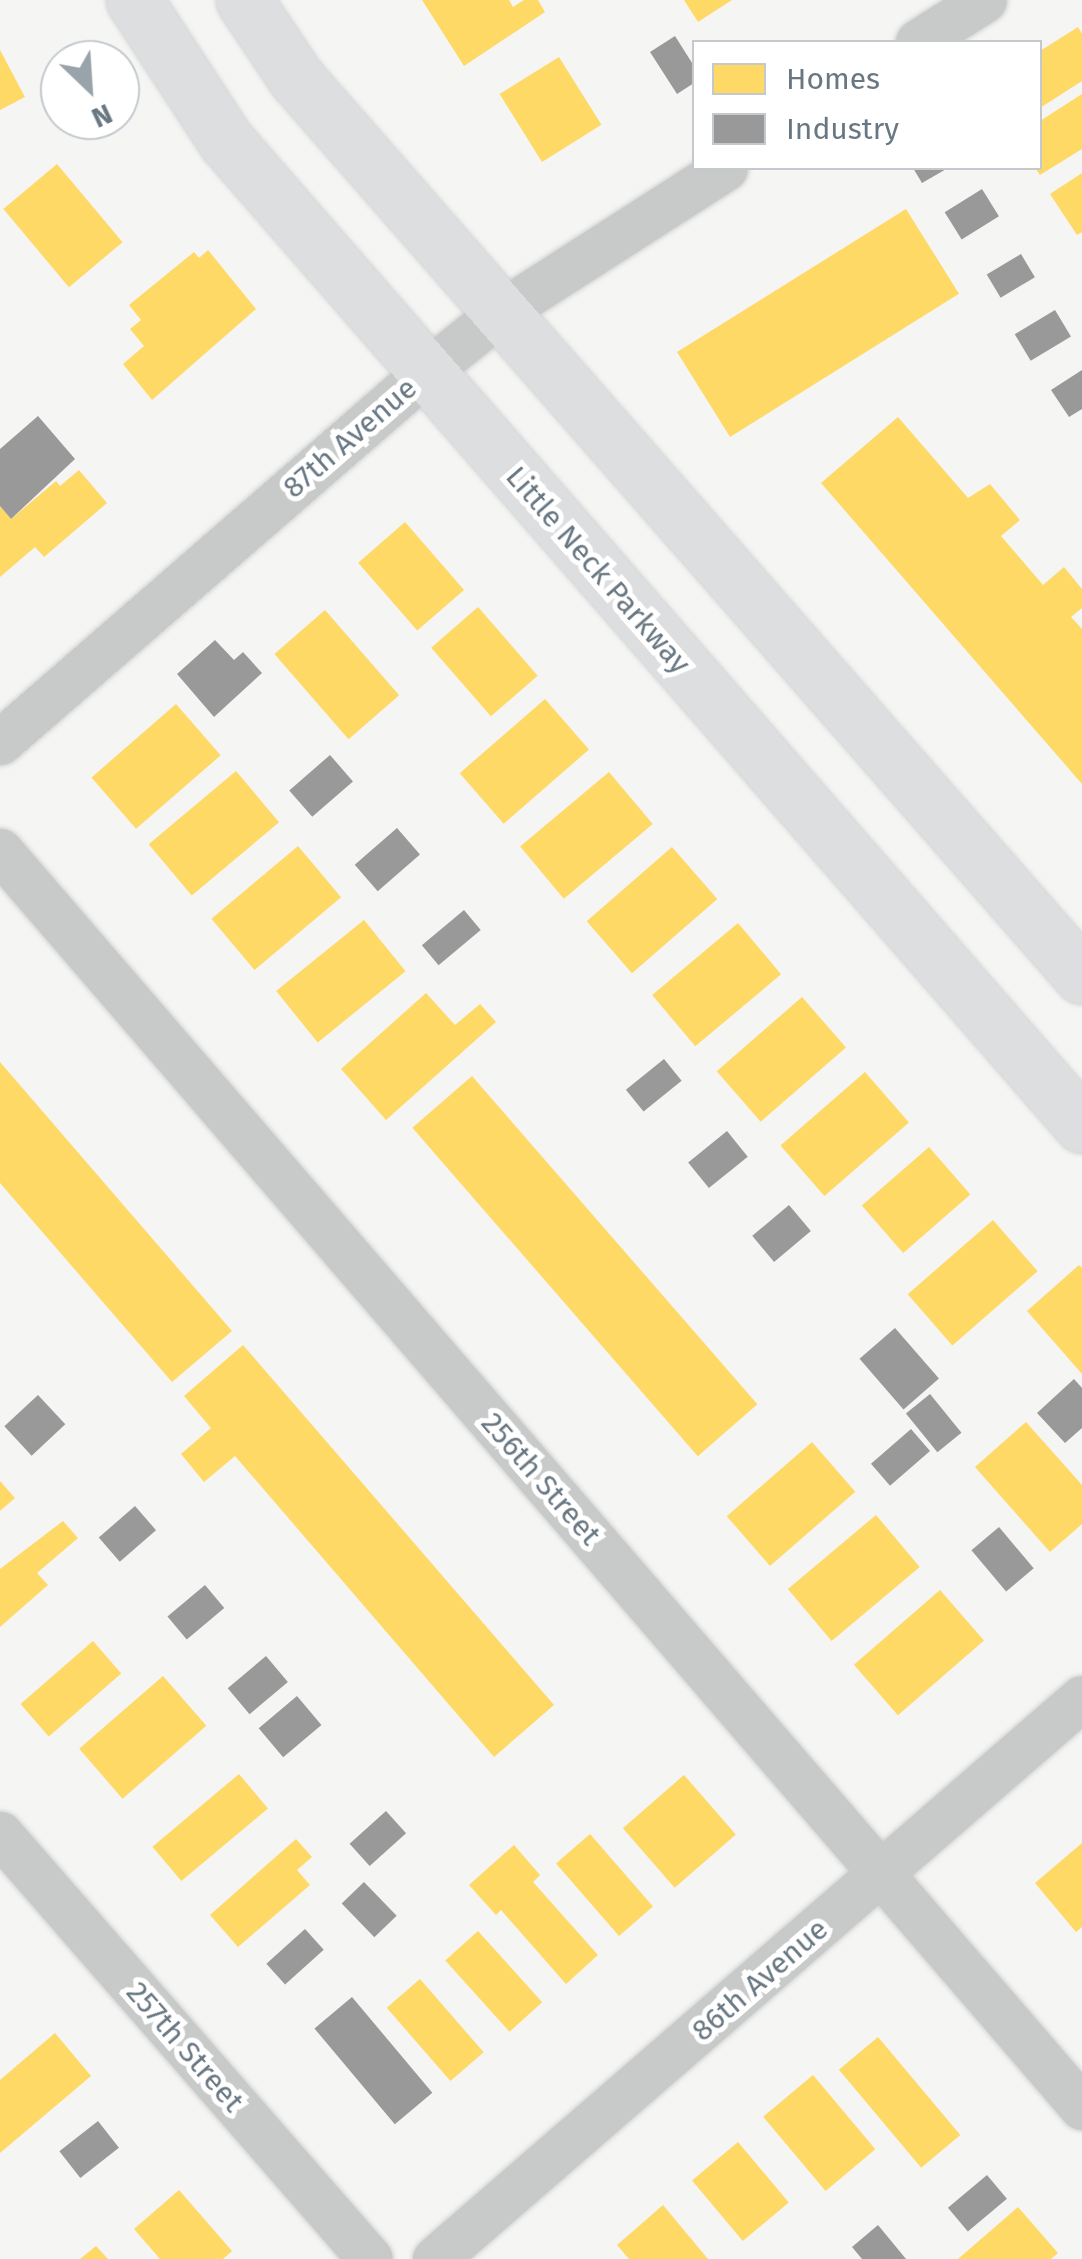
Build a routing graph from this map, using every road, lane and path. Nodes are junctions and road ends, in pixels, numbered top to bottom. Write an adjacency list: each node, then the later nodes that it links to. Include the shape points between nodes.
1 (134, 0): 7 (main road, Little Neck Parkway, via 226,141)
2 (244, 0): 6 (main road, via 296,78)
3 (984, 0): 4 (street)
4 (921, 40)
5 (722, 170): 6 (street, 87th Avenue)
6 (500, 312): 7 (street, 87th Avenue); 10 (main road)
7 (426, 372): 8 (street, 87th Avenue); 11 (main road, Little Neck Parkway)
8 (0, 742)
9 (0, 851): 14 (street, 256th Street)
10 (1082, 976)
11 (1082, 1125)
12 (1082, 1698): 14 (street, 86th Avenue)
13 (0, 1834): 16 (street, 257th Street)
14 (882, 1874): 15 (street, 256th Street); 17 (street, 86th Avenue)
15 (1082, 2107)
16 (370, 2259)
17 (436, 2259)

